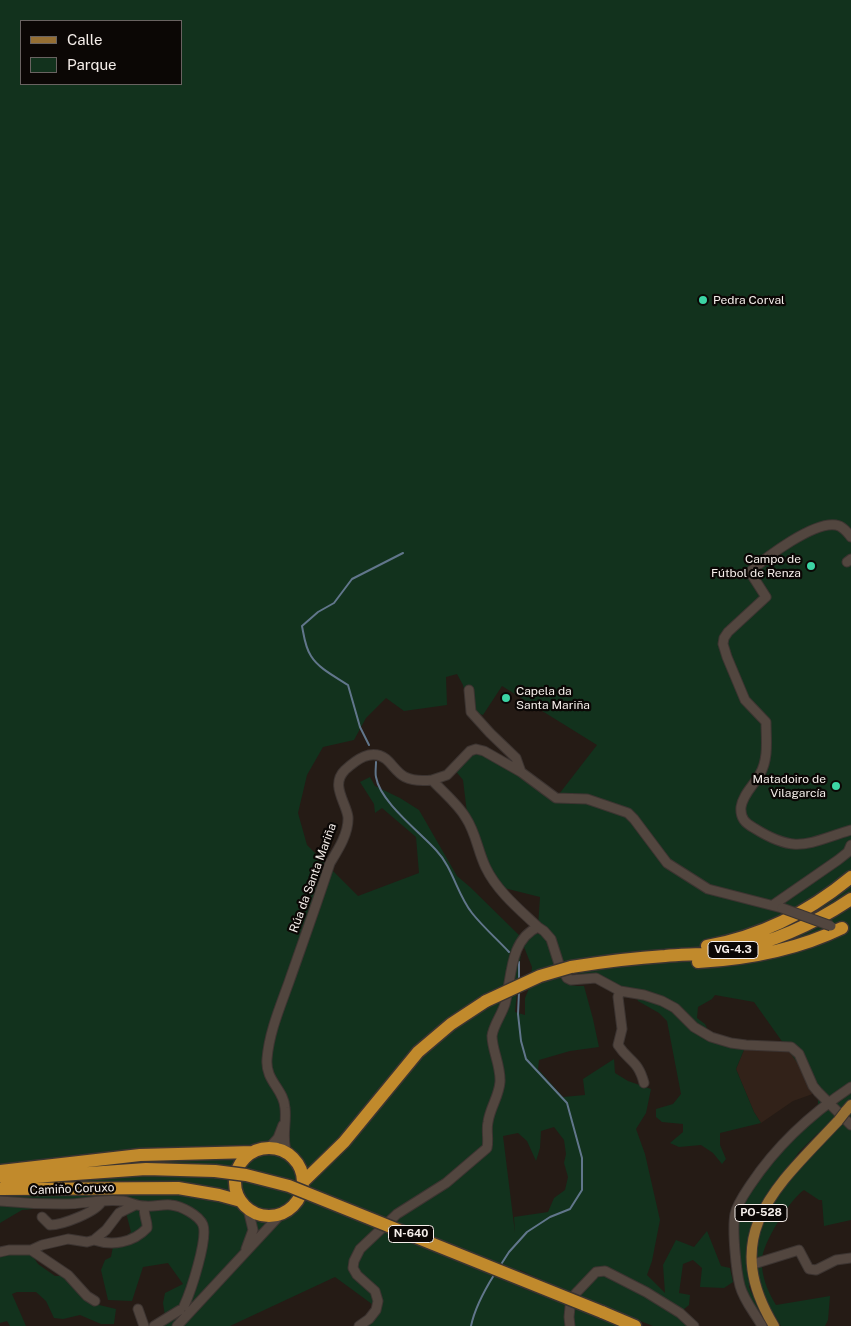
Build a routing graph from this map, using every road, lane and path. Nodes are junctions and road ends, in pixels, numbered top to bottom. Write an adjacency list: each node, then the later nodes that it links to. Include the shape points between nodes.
1 (851, 537): 5 (street, via 844,528 827,525 814,529 764,559 750,572 766,597 728,632 723,644 745,700 766,722 765,762 744,798 742,818 768,837 790,844 812,843)
2 (469, 690): 3 (street, via 471,712 516,758)
3 (522, 772): 4 (street, via 476,749 470,751 447,775); 9 (street, via 556,798 587,799 628,813 667,863 708,889)
4 (432, 780): 11 (street, via 466,816 492,877 515,906); 18 (street, Rúa da Santa Mariña, via 407,778 384,758 375,755 355,761 339,778 348,816 346,828 330,863 282,1002 267,1060 270,1078 283,1097)
5 (851, 830)
6 (851, 845): 9 (street, via 838,860)
7 (851, 877): 12 (highway, via 793,917 748,936 698,948 628,955)
8 (851, 898): 12 (highway, VG-4.3, via 805,926 757,944 718,952)
9 (772, 905): 10 (street, bridge)
10 (841, 926): 12 (highway, via 781,950 737,959 696,963)
11 (538, 927): 13 (street, via 551,940 564,976 571,980 596,978); 49 (street, via 529,931 519,945 505,1005 492,1036 500,1082 488,1122 487,1148 446,1183 397,1214 360,1249 354,1268 375,1292 378,1301 376,1310)
12 (603, 962): 20 (highway, VG-4.3, bridge, via 540,976 486,1001 451,1024 418,1052)
13 (620, 991): 14 (street, via 622,1029 618,1045 636,1063); 16 (street, via 662,1001 711,1037 738,1044 791,1048 799,1054 813,1086)
14 (644, 1083)
15 (851, 1086): 16 (street)
16 (827, 1102): 19 (street); 53 (street, via 786,1140 763,1167 735,1214 734,1233 742,1266 740,1288)
17 (848, 1109): 54 (main road, PO-528, bridge, via 778,1187 756,1227 752,1253 754,1281)
18 (285, 1117): 21 (street, via 278,1138); 23 (street, Rúa da Santa Mariña, via 284,1146)
19 (851, 1125)
20 (344, 1142): 24 (highway, VG-4.3, via 315,1161); 27 (highway, VG-4.3)
21 (269, 1148): 22 (highway); 23 (highway)
22 (253, 1152): 25 (highway, via 140,1155); 32 (highway, via 242,1162 236,1178 236,1190)
23 (287, 1153): 24 (highway)
24 (299, 1166): 27 (highway)
25 (0, 1171)
26 (0, 1179): 51 (highway, N-640, bridge, via 146,1169 215,1170 246,1175 289,1186)
27 (304, 1181): 34 (highway, via 300,1197 289,1210)
28 (0, 1189): 32 (highway, via 178,1188 219,1195)
29 (0, 1201): 30 (street, Camiño Coruxo, via 64,1204)
30 (102, 1201): 31 (street, Camiño Coruxo, via 124,1200); 35 (street, via 94,1210 61,1224 50,1225)
31 (135, 1205): 33 (street, Camiño Coruxo); 36 (street, via 119,1214)
32 (245, 1205): 34 (highway, via 262,1215); 40 (street, via 253,1230 249,1245)
33 (145, 1206): 36 (street, via 147,1228 135,1238 116,1244); 43 (street, Camiño Coruxo, via 173,1205 199,1218 203,1225 204,1235 193,1287)
34 (280, 1214): 40 (street)
35 (42, 1217)
36 (94, 1240): 37 (street, via 68,1239)
37 (31, 1250): 38 (street); 42 (street, via 68,1275)
38 (0, 1252)
39 (851, 1258): 41 (street, via 836,1260 816,1270 809,1269 799,1250)
40 (239, 1259): 44 (street)
41 (757, 1263)
42 (95, 1301)
43 (182, 1308): 44 (street); 46 (street); 48 (street)
44 (194, 1308): 46 (street)
45 (138, 1309): 47 (street)
46 (180, 1323)
47 (144, 1326)
48 (154, 1326)
49 (359, 1326)
50 (570, 1326): 52 (street, via 570,1307 576,1293 596,1272 605,1271 680,1313)
51 (635, 1326)
52 (694, 1326)
53 (762, 1326)
54 (774, 1326)

